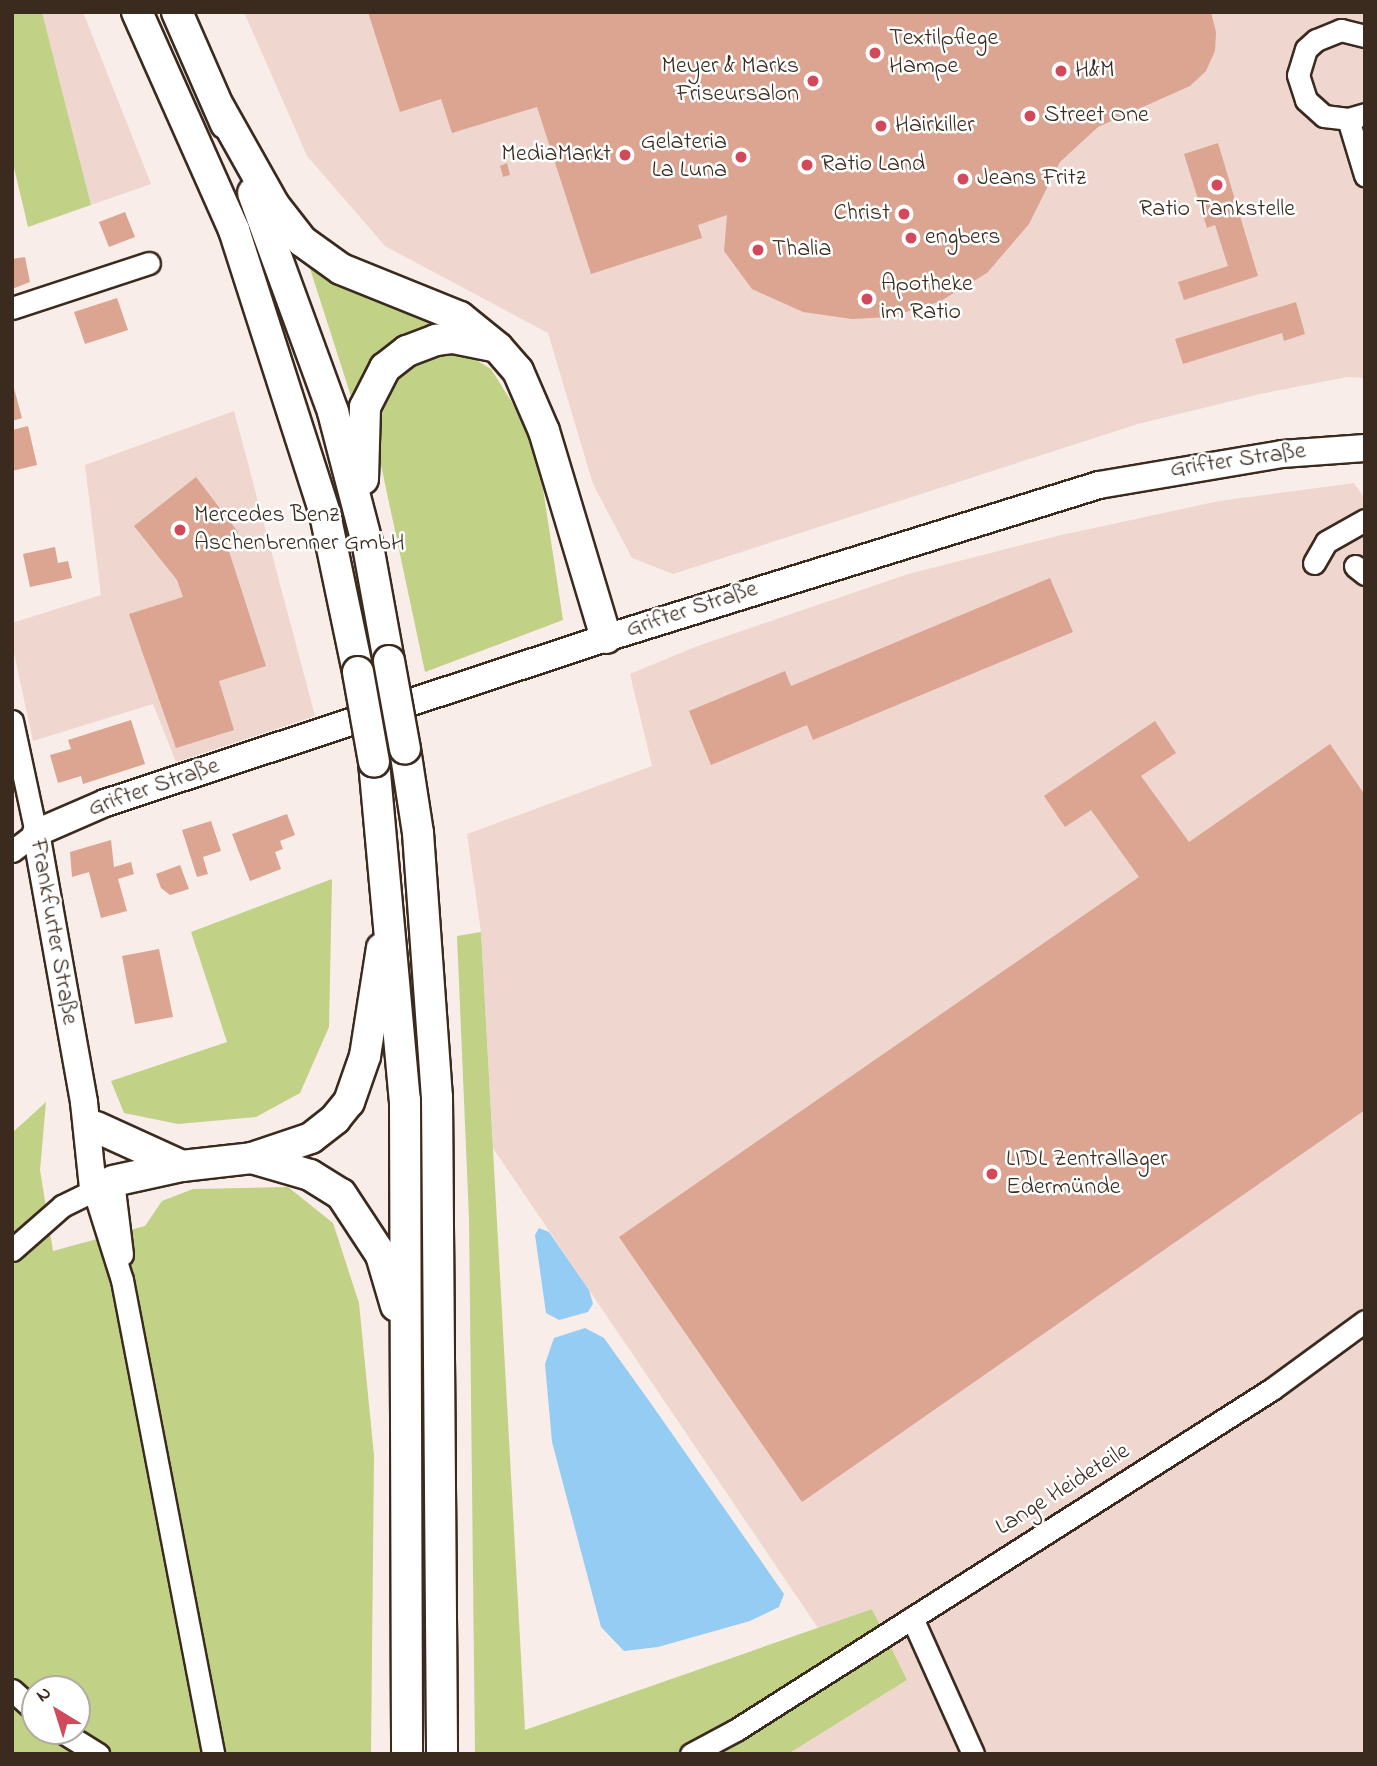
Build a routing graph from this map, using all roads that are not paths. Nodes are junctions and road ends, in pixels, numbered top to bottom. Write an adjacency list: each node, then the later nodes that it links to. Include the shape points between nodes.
1 (137, 12): 19 (highway, bridge, via 234,230 326,514 358,672)
2 (177, 12): 5 (highway)
3 (1341, 21): 4 (street); 6 (street, via 1306,49 1298,75 1300,89 1314,109)
4 (1365, 36)
5 (219, 107): 10 (highway, via 274,205 302,241 341,269 460,317); 13 (highway, via 299,309 333,412)
6 (1356, 117): 7 (street)
7 (1365, 175)
8 (149, 263): 9 (street)
9 (12, 308)
10 (498, 348): 13 (highway, via 453,338 424,343 395,359 376,380 362,430); 15 (highway, via 518,371 544,431)
11 (1365, 448): 15 (main road, Grifter Straße, via 1282,454 1099,485)
12 (1365, 520): 14 (street, via 1326,542)
13 (368, 546): 30 (highway, bridge, via 419,846 437,1097)
14 (1314, 563)
15 (606, 638): 17 (main road, Grifter Straße, via 104,803)
16 (12, 721): 17 (street, Frankfurter Straße)
17 (36, 833): 18 (street); 20 (main road, Frankfurter Straße)
18 (12, 851)
19 (389, 888): 21 (highway, via 365,1056 349,1102 311,1138); 26 (highway, via 405,1100)
20 (90, 1114): 22 (highway); 23 (main road, Frankfurter Straße)
21 (252, 1158): 22 (highway); 26 (highway, via 310,1175 341,1194 354,1209 368,1229 392,1286)
22 (181, 1166): 23 (highway)
23 (103, 1185): 24 (street, via 44,1219); 28 (street)
24 (12, 1250)
25 (1365, 1321): 27 (street, Lange Heideteile, via 1272,1389)
26 (407, 1358): 29 (highway)
27 (912, 1618): 31 (street, Lange Heideteile); 32 (street)
28 (213, 1754)
29 (408, 1754)
30 (442, 1754)
31 (691, 1754)
32 (973, 1754)

